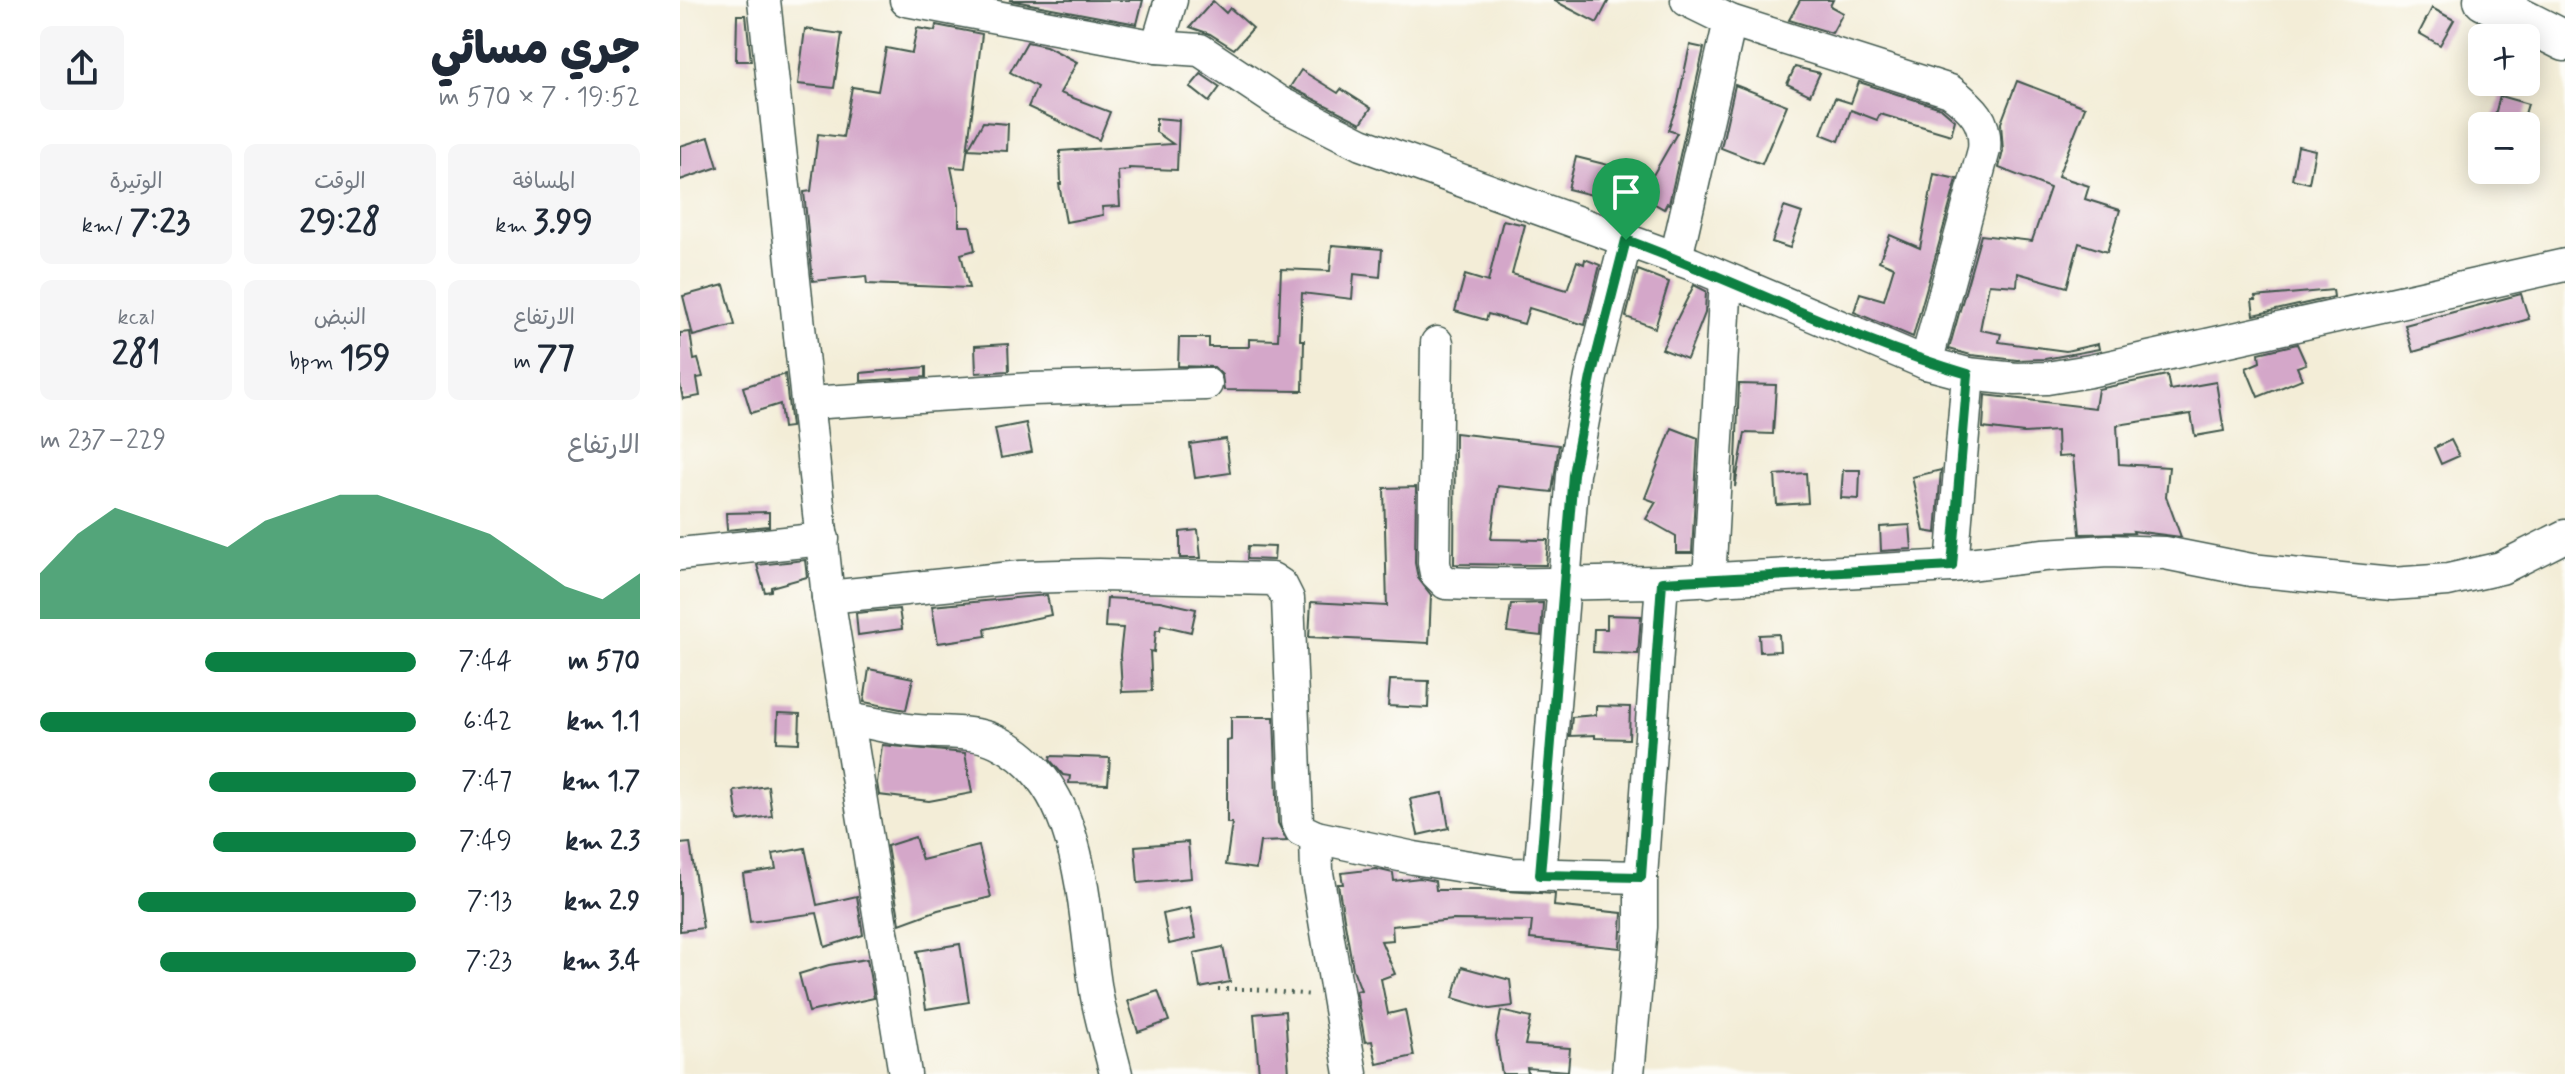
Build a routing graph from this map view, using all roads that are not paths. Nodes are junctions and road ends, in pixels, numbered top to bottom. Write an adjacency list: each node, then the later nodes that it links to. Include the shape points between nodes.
1 (764, 0): 18 (street)
2 (906, 0): 6 (street)
3 (1171, 0): 9 (street)
4 (1687, 0): 7 (street)
5 (2484, 0): 8 (main road)
6 (1023, 11): 9 (street)
7 (1730, 21): 11 (street); 15 (street, via 1950,91 1978,117 1986,133 1984,150)
8 (2565, 41)
9 (1157, 47): 10 (street, via 1200,50 1280,103 1361,144)
10 (1626, 240): 11 (street); 24 (street, via 1591,377 1573,474)
11 (1676, 258): 13 (street)
12 (2565, 265): 16 (street, via 2090,371 2047,378)
13 (1726, 279): 15 (street); 23 (street)
14 (1437, 343): 24 (street, via 1436,573 1446,583)
15 (1926, 363): 16 (street)
16 (1968, 374): 22 (street)
17 (1206, 384): 18 (street)
18 (809, 403): 20 (street)
19 (2565, 536): 22 (street, via 2501,568 2448,580 2392,584 2251,570 2165,553 2108,551)
20 (823, 539): 21 (street); 26 (street)
21 (680, 554)
22 (1952, 566): 23 (street)
23 (1709, 581): 25 (street)
24 (1562, 582): 25 (street); 29 (street)
25 (1662, 582): 30 (street)
26 (828, 597): 27 (street); 28 (street, via 1021,577 1272,579 1288,599 1297,822)
27 (848, 719): 31 (street); 32 (street, via 997,741 1041,775 1066,821 1097,999)
28 (1316, 837): 29 (street, via 1414,858); 33 (street, via 1317,873)
29 (1540, 875): 30 (street)
30 (1641, 877): 34 (street)
31 (905, 1074)
32 (1116, 1074)
33 (1351, 1074)
34 (1628, 1074)

